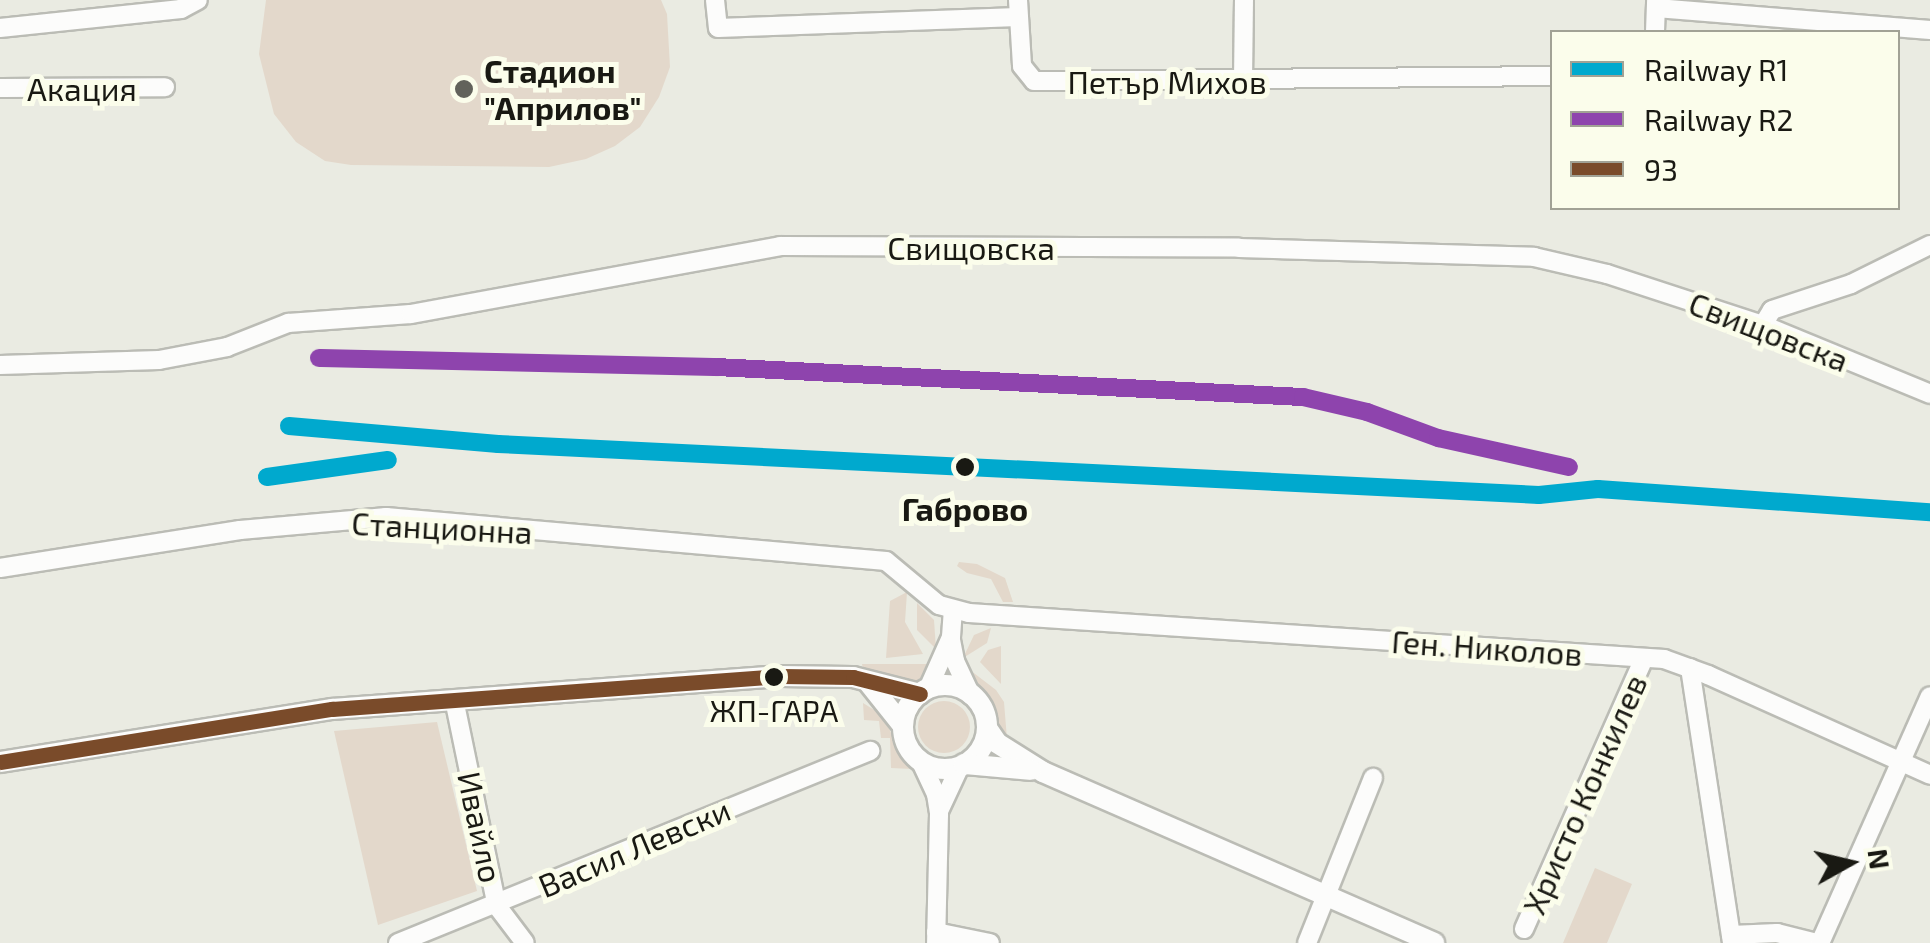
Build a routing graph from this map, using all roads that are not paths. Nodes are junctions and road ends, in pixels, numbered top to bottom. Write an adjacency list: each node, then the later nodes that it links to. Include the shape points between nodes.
1 (714, 0): 5 (street, Петър Михов, via 715,26)
2 (1244, 0): 10 (street)
3 (190, 4): 6 (street, Акация)
4 (1656, 4): 7 (street); 8 (street)
5 (1018, 8): 10 (street, Петър Михов, via 1022,66 1034,81)
6 (0, 28)
7 (1655, 30)
8 (1930, 30)
9 (1550, 76): 10 (street, Петър Михов)
10 (1242, 82)
11 (165, 87): 12 (street, Акация)
12 (0, 88)
13 (1930, 245): 14 (street, via 1850,284 1772,310)
14 (1763, 324): 15 (street, Свищовска, via 1534,256 780,246 411,314 288,323 227,347 160,360); 16 (street, Свищовска)
15 (0, 365)
16 (1930, 394)
17 (0, 568): 18 (street, Станционна, via 240,530 386,517 886,562)
18 (953, 611): 19 (street); 20 (street, Ген. Николов)
19 (951, 637): 23 (street); 24 (street)
20 (1644, 658): 21 (street, Ген. Николов); 40 (street, Христо Конкилев)
21 (1690, 668): 30 (street, Ген. Николов); 42 (street)
22 (868, 682): 23 (main road); 26 (main road, via 780,676); 27 (main road)
23 (924, 691): 24 (main road, via 947,685); 27 (main road)
24 (971, 695): 28 (main road)
25 (1930, 696): 30 (street)
26 (455, 704): 31 (main road, via 236,721); 39 (street, Ивайло)
27 (903, 726): 32 (main road)
28 (987, 728): 33 (main road, via 978,753); 34 (main road, via 997,744)
29 (870, 750): 39 (street, Васил Левски)
30 (1900, 761): 35 (street, Ген. Николов); 48 (street)
31 (0, 762)
32 (922, 762): 33 (main road, via 934,768); 37 (street)
33 (962, 765): 34 (main road); 37 (street)
34 (1043, 772): 38 (main road)
35 (1930, 775)
36 (1373, 778): 38 (street)
37 (939, 814): 41 (street)
38 (1327, 896): 46 (street); 47 (main road)
39 (497, 906): 43 (street, Васил Левски); 44 (street, Ивайло)
40 (1524, 930)
41 (936, 937): 45 (street)
42 (1732, 939): 48 (street, via 1777,933)
43 (398, 943)
44 (525, 943)
45 (990, 943)
46 (1307, 943)
47 (1434, 943)
48 (1819, 943)

